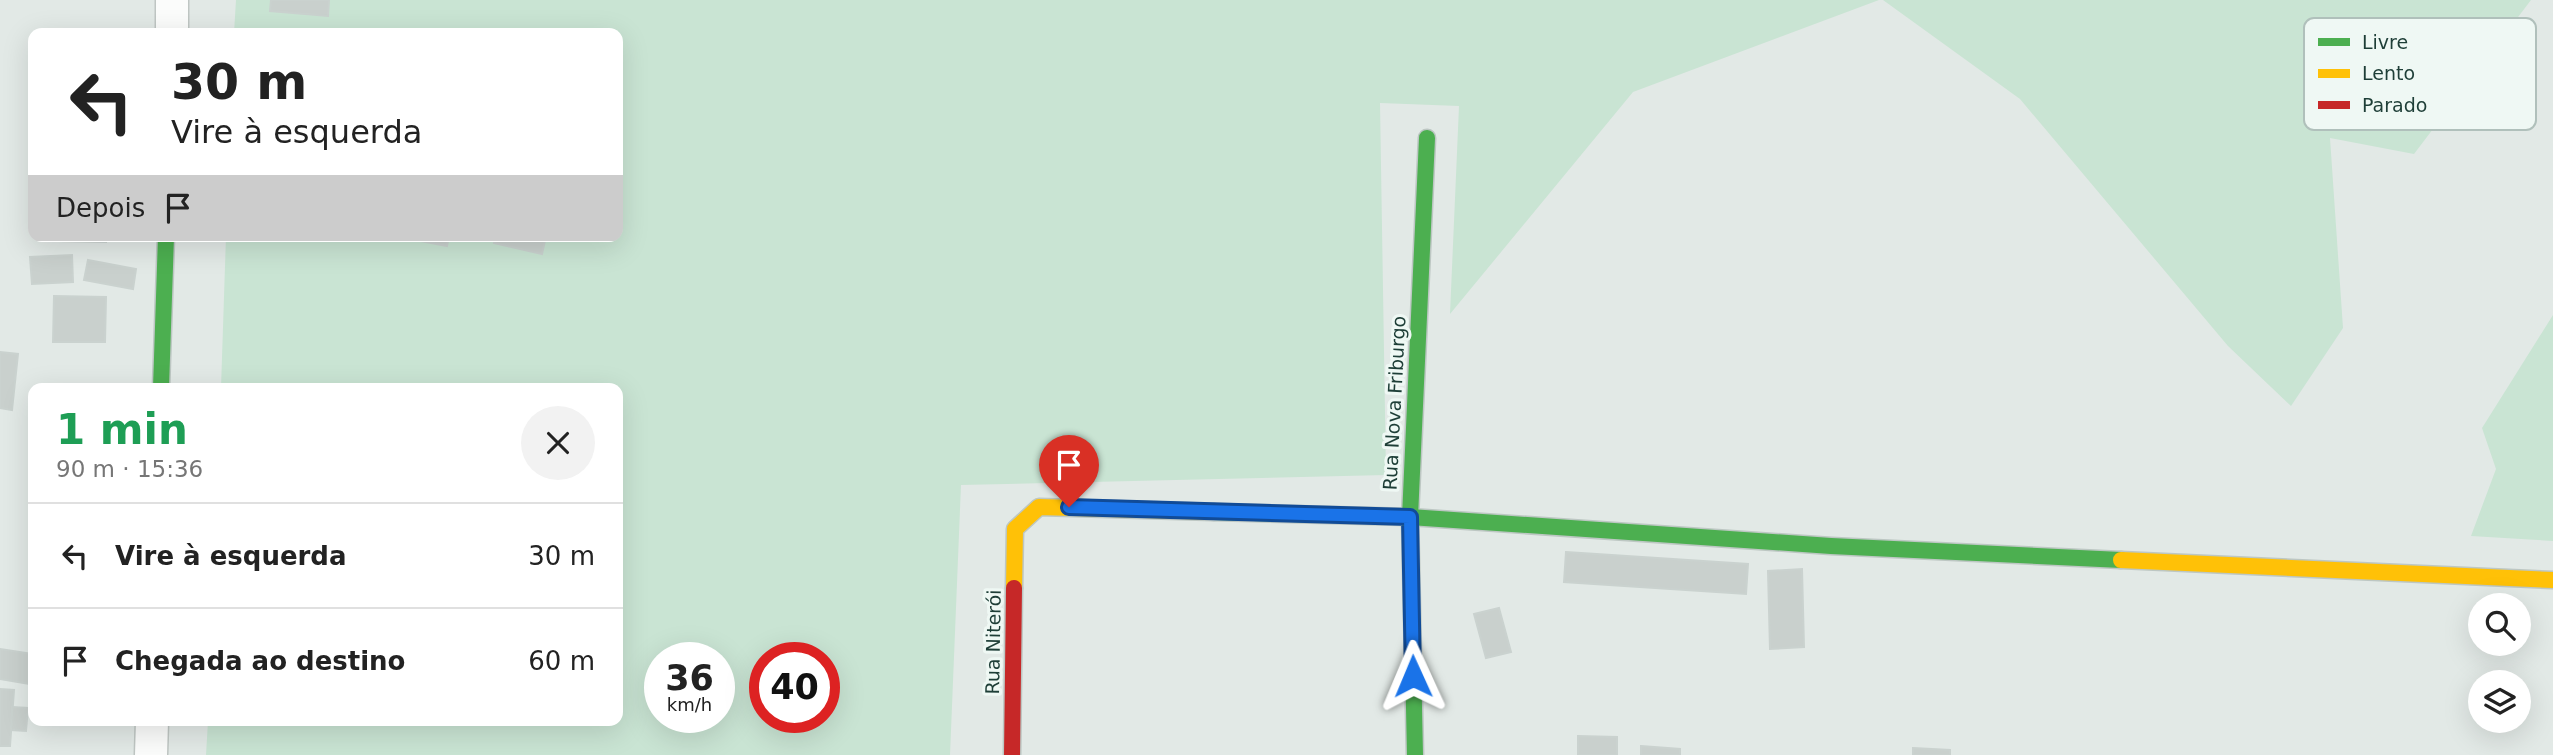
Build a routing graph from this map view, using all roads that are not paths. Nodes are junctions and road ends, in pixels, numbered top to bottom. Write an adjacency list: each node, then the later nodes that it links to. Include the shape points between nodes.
1 (173, 0): 2 (street)
2 (172, 28)
3 (1427, 138): 6 (street, Rua Nova Friburgo)
4 (166, 242): 5 (street)
5 (161, 383)
6 (1410, 517): 7 (street, via 1831,546); 10 (street, Rua Niterói, via 1039,507 1015,529); 11 (street, Rua Nova Friburgo)
7 (2553, 580)
8 (152, 726): 9 (street)
9 (151, 755)
10 (1012, 755)
11 (1415, 755)

